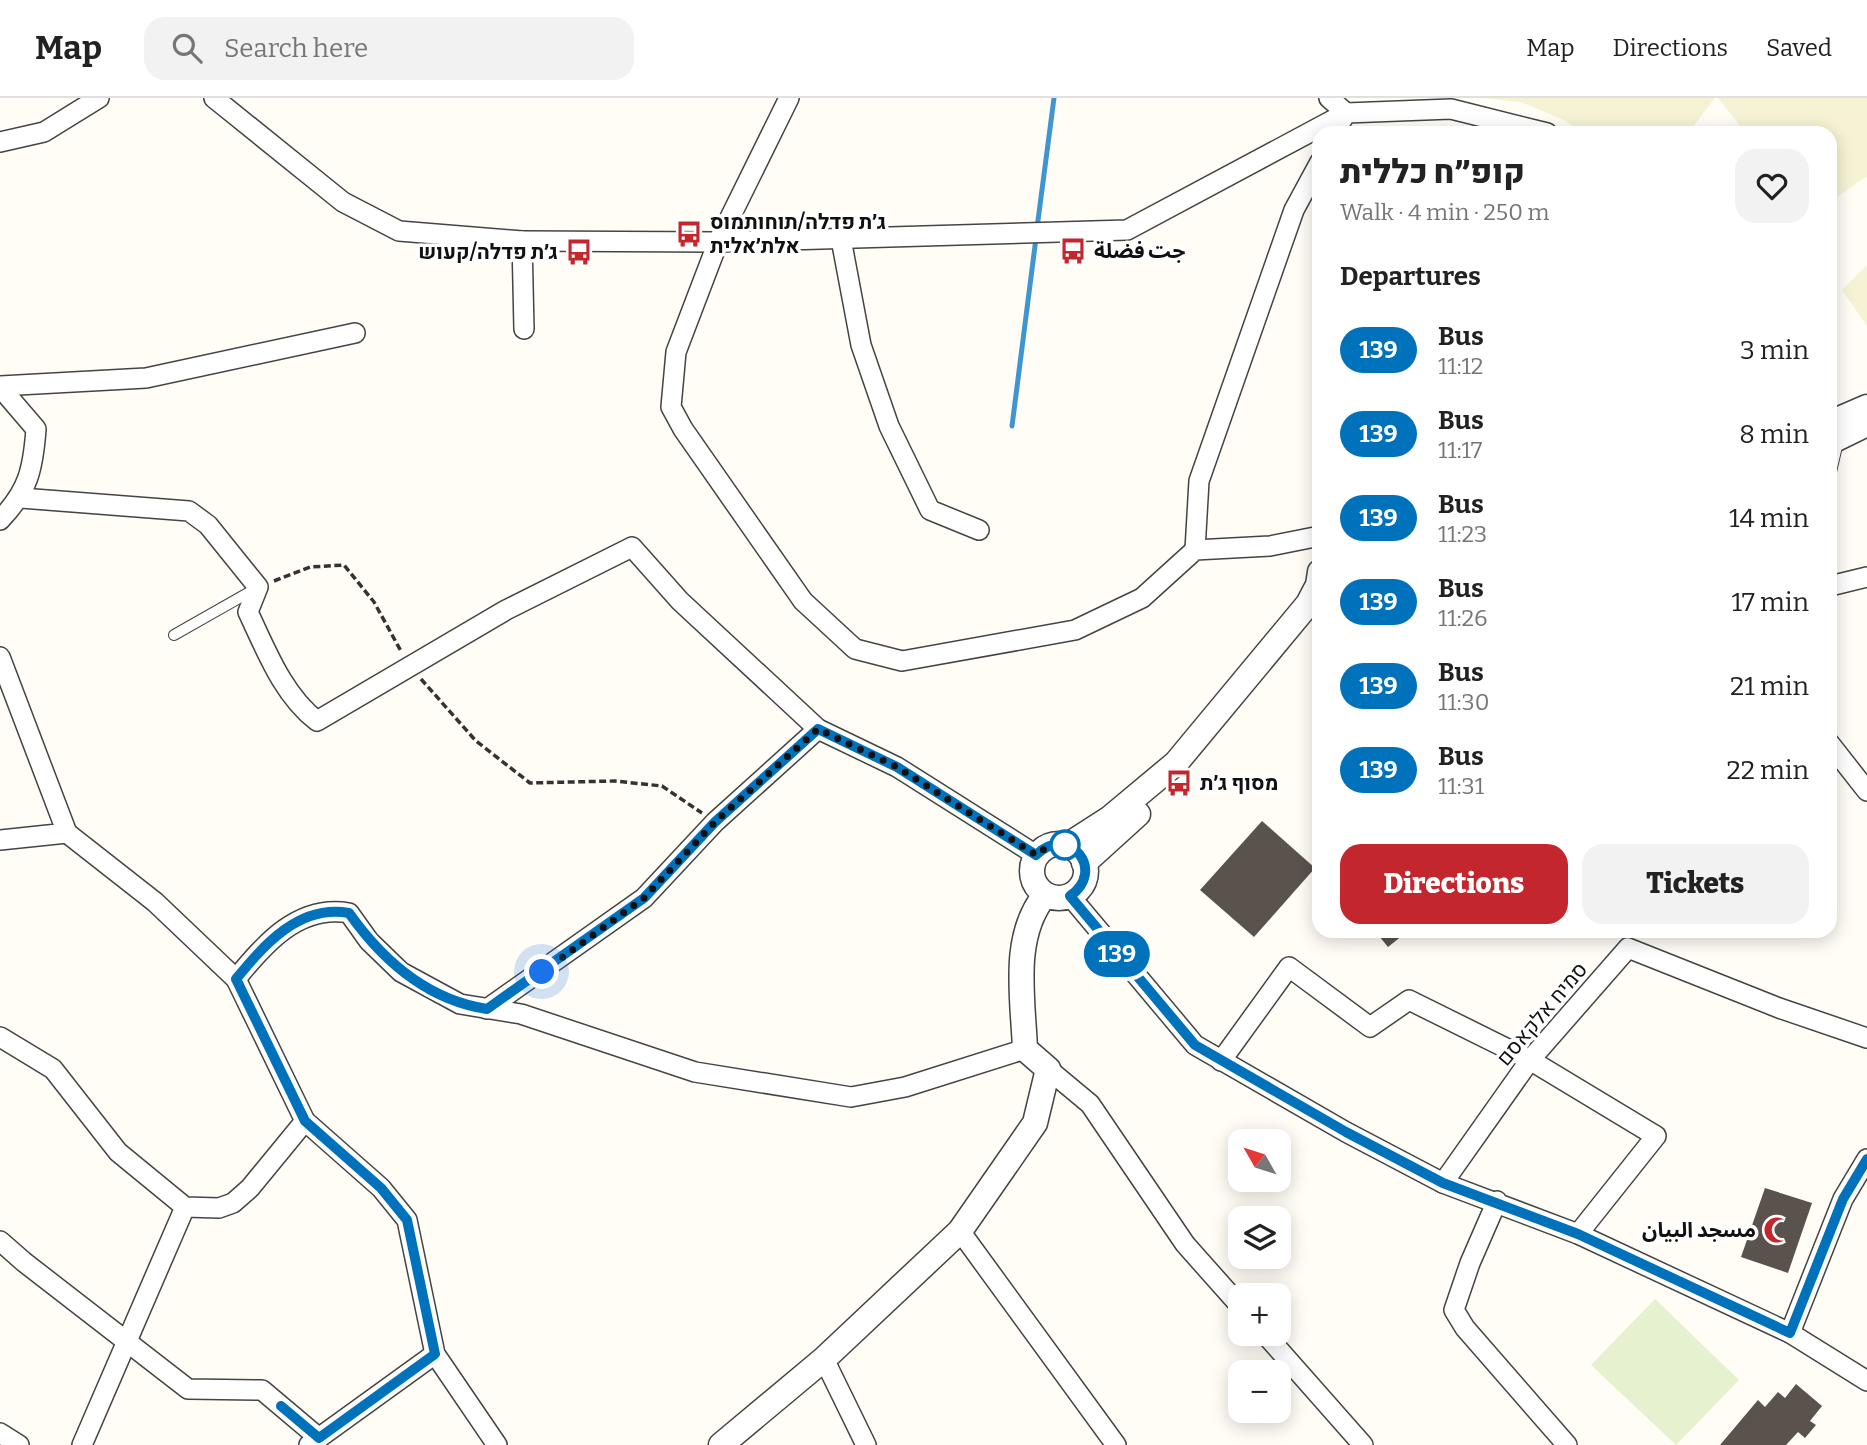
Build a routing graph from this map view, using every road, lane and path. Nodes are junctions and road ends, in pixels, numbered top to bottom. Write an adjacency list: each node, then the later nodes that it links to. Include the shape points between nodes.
1 (99, 98): 10 (street, via 44,132)
2 (214, 98): 13 (street, via 343,202 398,230)
3 (789, 98): 14 (street)
4 (1329, 98): 5 (street)
5 (1346, 113): 6 (street); 7 (street); 8 (street, via 1451,109)
6 (1322, 126)
7 (1339, 126)
8 (1519, 126)
9 (1312, 131): 12 (street, via 1127,230)
10 (0, 142)
11 (1312, 177): 26 (street, via 1294,210 1199,481)
12 (841, 239): 14 (street); 24 (street, via 861,345 890,426 930,510)
13 (522, 241): 14 (street); 15 (street)
14 (718, 242): 26 (street, via 676,352 671,407 803,601 855,649 902,661 1075,630 1142,598)
15 (524, 328)
16 (355, 333): 17 (street, via 146,378)
17 (0, 386): 22 (street, via 36,429 34,461)
18 (1867, 407): 19 (street)
19 (1837, 423)
20 (1837, 425): 21 (street)
21 (1867, 425)
22 (21, 498): 23 (street); 29 (street, via 189,511 208,525)
23 (0, 520)
24 (979, 530)
25 (1312, 538): 26 (street, via 1270,546)
26 (1195, 550)
27 (1867, 577): 28 (street)
28 (1837, 584)
29 (258, 587): 32 (lane); 34 (path, via 310,567 345,565 374,602); 34 (street, via 248,611 299,707 317,721)
30 (1312, 596): 41 (street, via 1176,763 1110,818)
31 (1312, 625): 41 (street, via 1185,772)
32 (174, 635)
33 (0, 657): 39 (street)
34 (409, 666): 35 (street, via 506,610 632,547 680,601); 38 (path, via 476,741 530,783 615,781 662,786)
35 (818, 729): 38 (street); 42 (street, via 897,767)
36 (1837, 753): 37 (street)
37 (1867, 791)
38 (715, 822): 46 (street, via 644,898)
39 (67, 833): 40 (street); 45 (street, via 155,902)
40 (0, 840)
41 (1076, 854): 42 (street, via 1050,845); 44 (street, via 1082,885)
42 (1036, 855): 43 (street, via 1033,881)
43 (1045, 895): 44 (street); 49 (street, via 1032,911 1023,939)
44 (1070, 896): 51 (street, via 1174,1024 1195,1045)
45 (236, 979): 46 (street, via 267,941 307,916 331,910 349,913 369,941 401,972 460,1004); 53 (street)
46 (487, 1009): 49 (street, via 521,1014 695,1072 851,1097 905,1087)
47 (0, 1037): 57 (street, via 53,1069 118,1152)
48 (1867, 1038): 50 (street, סמיח אלקאסם, via 1628,948)
49 (1025, 1048): 52 (street)
50 (1530, 1060): 51 (street, via 1409,1000 1370,1027 1289,967); 55 (street, סמיח אלקאסם); 59 (street, via 1656,1136)
51 (1221, 1061): 55 (street)
52 (1048, 1069): 58 (street, via 1035,1124); 61 (street, via 1090,1104 1185,1244)
53 (305, 1121): 57 (street, via 233,1203 219,1208); 65 (street, via 381,1188 407,1220)
54 (1867, 1159): 62 (street, via 1843,1199)
55 (1443, 1183): 56 (street)
56 (1497, 1201): 59 (street); 77 (street, via 1454,1310)
57 (185, 1207): 63 (street)
58 (960, 1231): 66 (street); 75 (street)
59 (1578, 1234): 62 (street)
60 (0, 1241): 63 (street)
61 (1228, 1292)
62 (1790, 1333): 67 (street)
63 (126, 1342): 69 (street, via 188,1389 262,1390); 71 (street)
64 (1276, 1346): 76 (street)
65 (435, 1354): 69 (street); 72 (street)
66 (824, 1359): 73 (street); 74 (street)
67 (1867, 1381)
68 (0, 1433): 70 (street)
69 (314, 1441)
70 (19, 1445)
71 (82, 1445)
72 (497, 1445)
73 (720, 1445)
74 (866, 1445)
75 (1116, 1445)
76 (1363, 1445)
77 (1567, 1445)

